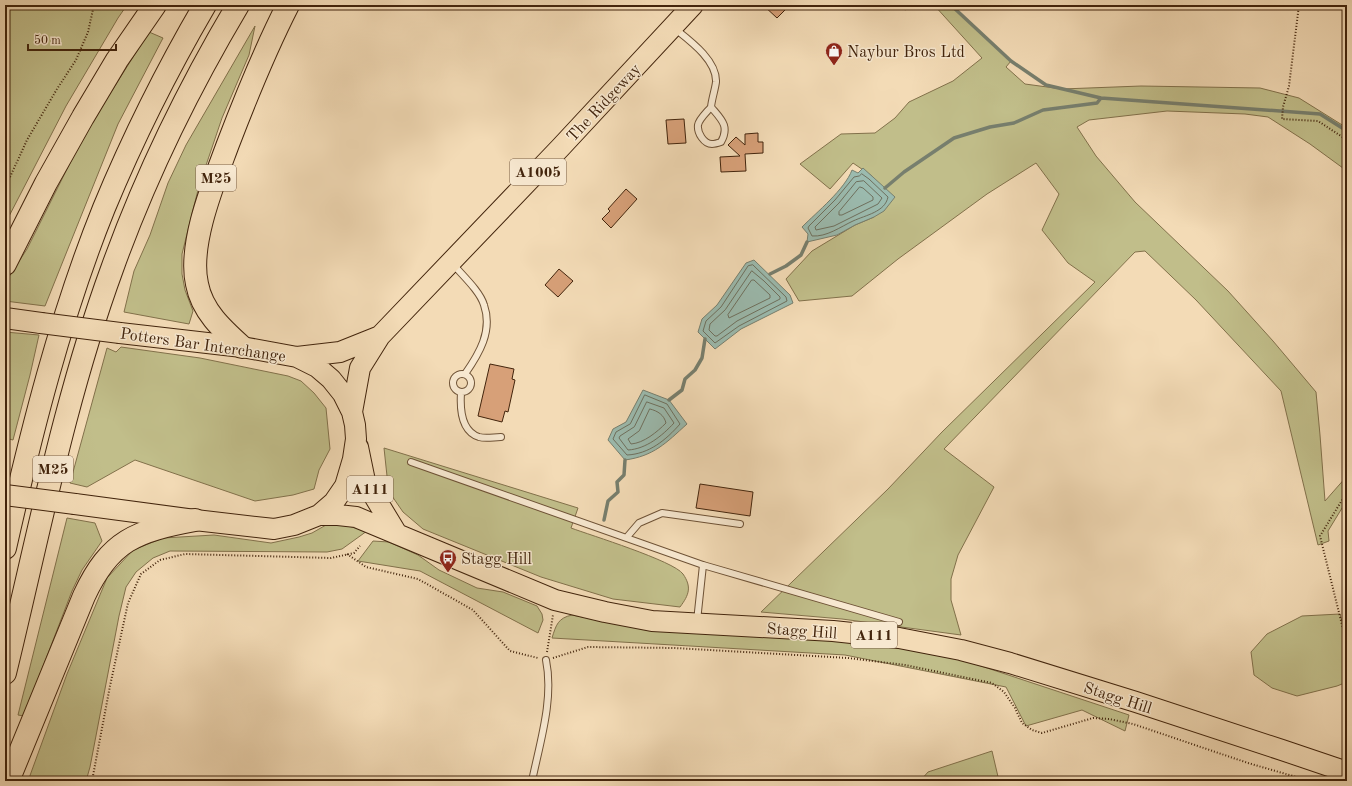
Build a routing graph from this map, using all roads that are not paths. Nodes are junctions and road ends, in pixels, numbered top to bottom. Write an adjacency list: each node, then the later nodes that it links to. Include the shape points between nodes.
1 (155, 5): 9 (highway, via 117,60 83,117)
2 (205, 5): 26 (highway, M25, via 142,123 91,243 52,361)
3 (238, 5): 31 (highway, M25, via 176,118 136,205 112,269 68,410)
4 (288, 5): 12 (highway, M25, via 247,96 219,169 201,226 195,255 197,286 206,309 222,329)
5 (693, 5): 6 (main road, The Ridgeway / A1005)
6 (673, 27): 7 (lane, via 712,64 716,80); 8 (main road, The Ridgeway / A1005)
7 (711, 107): 7 (lane, via 725,125 725,134 721,142 714,144 708,144 703,140 698,126)
8 (451, 262): 11 (main road, The Ridgeway / A1005); 14 (lane, via 484,305 487,324 479,354)
9 (5, 264)
10 (5, 318): 12 (main road, Potters Bar Interchange, bridge)
11 (380, 336): 13 (main road, The Ridgeway / A1005, via 340,352); 16 (main road, The Ridgeway / A1005, via 360,368)
12 (242, 347): 13 (main road, Potters Bar Interchange)
13 (297, 357): 16 (main road, Potters Bar Interchange, via 317,367 331,379 343,394)
14 (465, 374): 15 (lane, via 470,378 471,384 469,390); 15 (lane, via 456,376 453,382 454,387)
15 (461, 392): 17 (lane, via 462,419 470,431 478,437)
16 (352, 412): 18 (main road, Potters Bar Interchange)
17 (501, 436)
18 (356, 439): 21 (main road, Potters Bar Interchange, via 345,486 334,502); 24 (main road, A111, via 365,481)
19 (411, 462): 25 (lane)
20 (5, 495): 22 (main road, Potters Bar Interchange, bridge)
21 (319, 515): 22 (main road, Potters Bar Interchange, via 294,525 274,529); 24 (main road, Stagg Hill / A111, via 338,514 356,518)
22 (194, 520): 33 (highway, via 148,530 135,536 116,549 96,572)
23 (740, 524): 25 (lane, via 662,513 639,523)
24 (397, 534): 29 (main road, Stagg Hill / A111, via 555,600 652,621)
25 (627, 537): 27 (lane)
26 (5, 548)
27 (703, 565): 28 (lane); 29 (lane)
28 (899, 622)
29 (696, 624): 32 (main road, Stagg Hill / A111, via 833,631 899,638 961,650 1136,702)
30 (546, 660): 34 (lane, via 549,695)
31 (5, 673)
32 (1347, 772)
33 (8, 781)
34 (532, 781)

